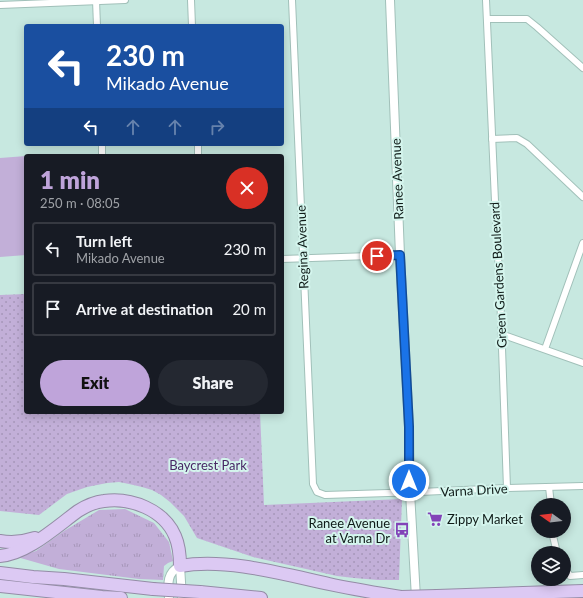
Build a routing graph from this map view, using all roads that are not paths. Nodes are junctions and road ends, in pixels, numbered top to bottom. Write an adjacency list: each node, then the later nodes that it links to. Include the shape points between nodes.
1 (125, 0): 6 (street)
2 (191, 0): 10 (street)
3 (292, 0): 16 (street, Regina Avenue)
4 (390, 0): 15 (street, Ranee Avenue)
5 (486, 0): 8 (street, Green Gardens Boulevard)
6 (96, 1): 7 (street); 9 (street)
7 (0, 5)
8 (487, 19): 11 (street, via 527,19); 12 (street, Green Gardens Boulevard)
9 (97, 24)
10 (192, 24)
11 (583, 68)
12 (492, 139): 13 (street, via 517,138 527,144); 18 (street, Green Gardens Boulevard)
13 (583, 197)
14 (583, 243): 19 (street)
15 (400, 255): 16 (street); 25 (street, Ranee Avenue)
16 (303, 259): 17 (street); 24 (street, Regina Avenue, via 313,484)
17 (284, 260)
18 (502, 334): 19 (street); 23 (street, Green Gardens Boulevard)
19 (545, 349): 20 (street)
20 (583, 364)
21 (549, 486): 22 (street, Varna Drive); 23 (street, Varna Drive); 26 (street)
22 (583, 486)
23 (507, 488): 25 (street, Varna Drive)
24 (317, 492): 25 (street, Varna Drive)
25 (410, 492): 44 (street, Ranee Avenue)
26 (550, 498)
27 (59, 525): 28 (highway, via 28,540); 29 (highway, via 27,548); 31 (highway, via 86,506 96,503 112,500 137,504 153,510 166,521 175,535)
28 (0, 541)
29 (0, 556)
30 (0, 563): 35 (highway)
31 (180, 566): 38 (highway, via 214,564 251,568); 40 (street, via 172,572 169,579); 41 (street)
32 (0, 573): 35 (highway)
33 (583, 575): 34 (street)
34 (571, 576)
35 (64, 579): 42 (highway, bridge)
36 (0, 586): 39 (highway)
37 (583, 591): 38 (highway, bridge)
38 (401, 597): 43 (highway)
39 (121, 598)
40 (169, 598)
41 (182, 598)
42 (261, 598)
43 (364, 598)
44 (416, 598)

